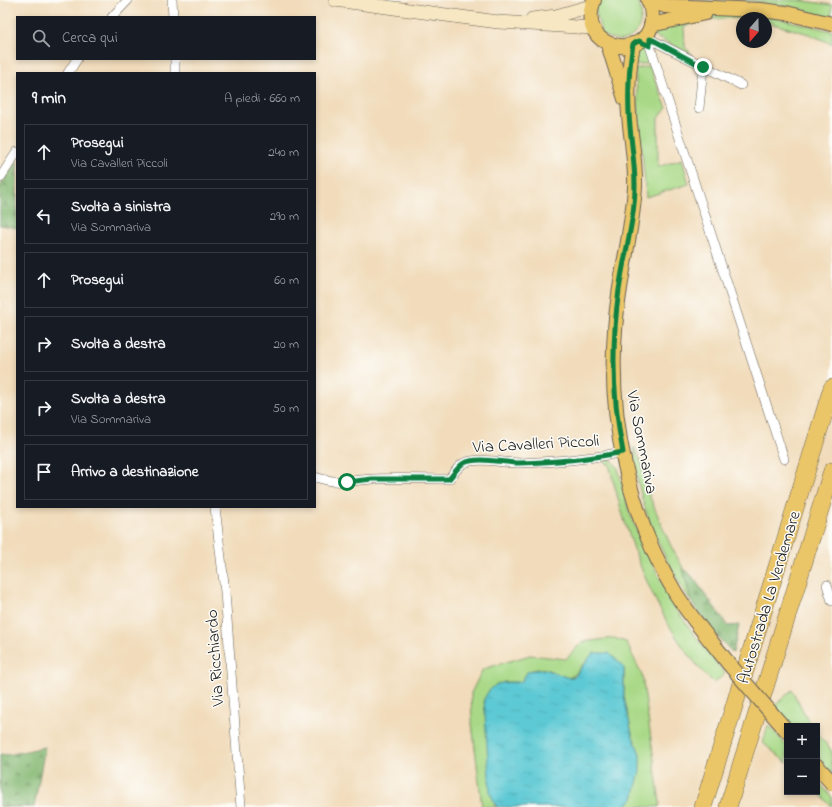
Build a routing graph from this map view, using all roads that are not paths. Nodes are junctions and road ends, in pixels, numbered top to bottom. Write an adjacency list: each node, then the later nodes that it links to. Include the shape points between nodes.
1 (128, 0): 7 (street)
2 (172, 0): 8 (street)
3 (335, 0): 9 (main road)
4 (648, 0): 6 (main road, via 665,6); 12 (main road, via 652,14)
5 (592, 3): 9 (main road, via 556,16 522,20); 11 (main road)
6 (735, 9): 10 (main road, via 786,13); 12 (main road)
7 (113, 16)
8 (173, 16)
9 (466, 18): 11 (main road)
10 (832, 24)
11 (592, 28): 13 (main road, via 597,36)
12 (645, 38): 13 (main road, via 624,47); 16 (street); 21 (main road, via 629,67); 26 (street)
13 (608, 44): 21 (main road)
14 (76, 60): 17 (street)
15 (175, 60): 18 (street)
16 (703, 67): 19 (street); 20 (street)
17 (69, 72)
18 (175, 72)
19 (741, 85)
20 (698, 108)
21 (629, 113): 25 (main road, Via Sommariva, via 635,186 619,289 613,371 615,411)
22 (16, 154): 23 (street)
23 (0, 178)
24 (832, 388): 36 (highway, Autostrada La Verdemare)
25 (623, 452): 28 (street, Via Cavalleri Piccoli, via 545,462 464,463 449,479 372,479 347,482); 32 (main road, Via Sommariva, bridge, via 639,514 663,569 699,627)
26 (784, 459)
27 (832, 471): 37 (highway, Autostrada La Verdemare)
28 (316, 477)
29 (215, 508): 35 (street, Via Ricchiardo, via 226,600)
30 (827, 585): 31 (street)
31 (832, 601)
32 (784, 728)
33 (820, 769): 34 (main road)
34 (832, 783)
35 (241, 807)
36 (703, 807)
37 (728, 807)

